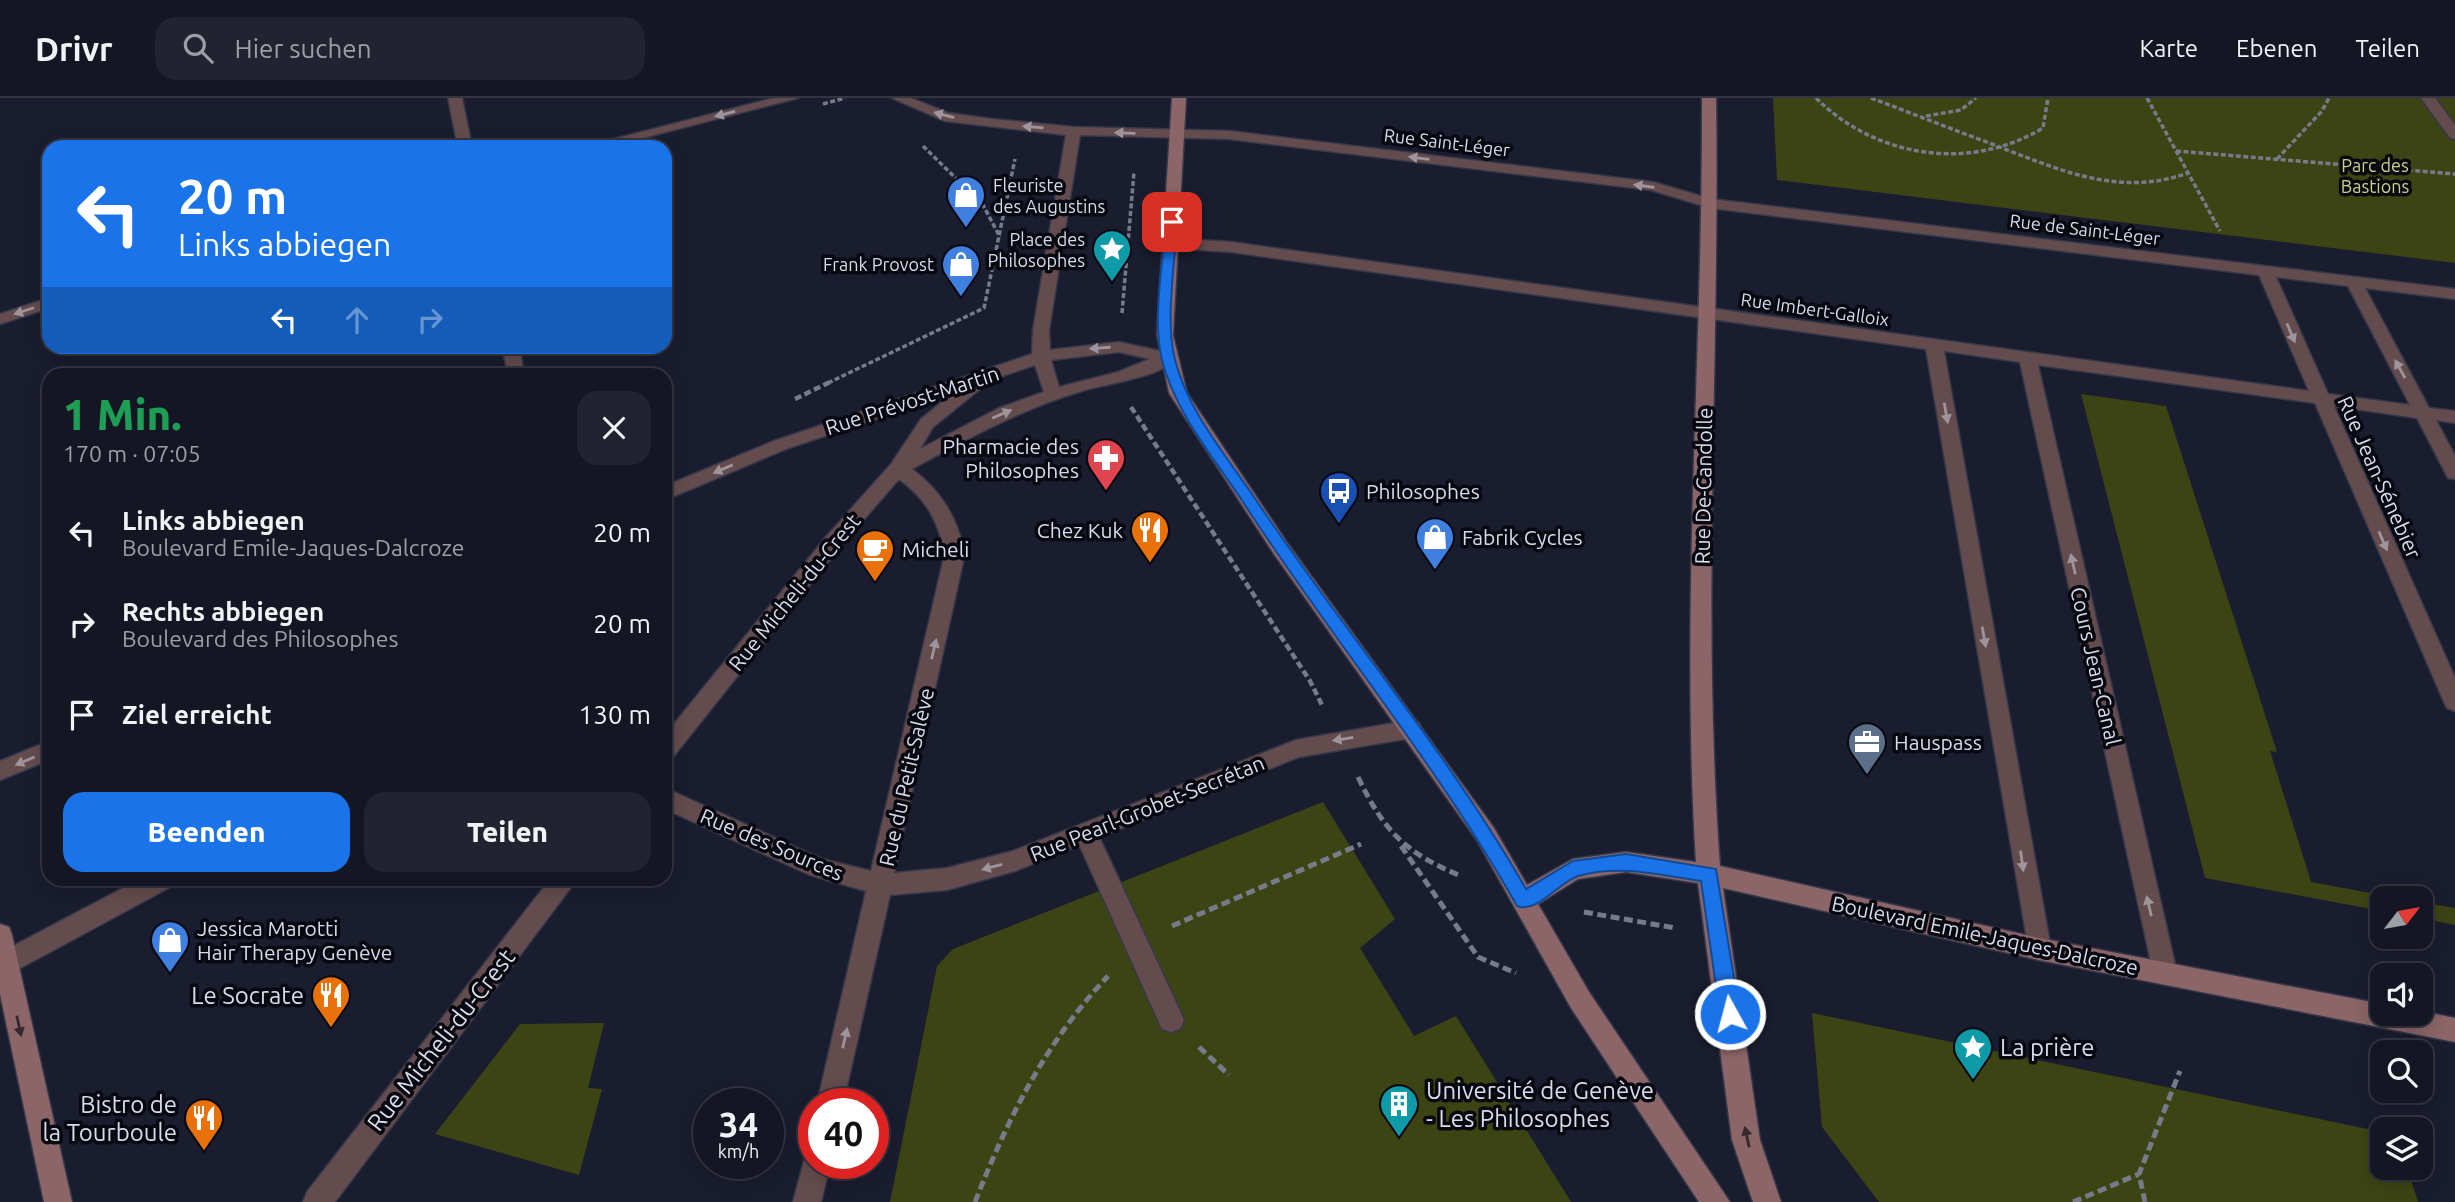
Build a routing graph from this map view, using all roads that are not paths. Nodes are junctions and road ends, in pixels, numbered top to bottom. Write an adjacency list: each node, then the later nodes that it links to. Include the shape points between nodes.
1 (455, 98): 10 (street)
2 (791, 98): 11 (street, one-way to 11)
3 (899, 98): 7 (street, Rue Saint-Léger, one-way to 3, via 945,117)
4 (1179, 98): 8 (street)
5 (1709, 98): 12 (street, Rue De-Candolle)
6 (2428, 98): 9 (street)
7 (1074, 131): 8 (street, Rue Saint-Léger, one-way to 7); 21 (street, via 1043,318)
8 (1176, 134): 12 (street, Rue Saint-Léger, one-way to 8, via 1653,186 1237,136); 13 (street)
9 (2455, 135)
10 (464, 140)
11 (619, 140)
12 (1710, 203): 14 (street, Rue de Saint-Léger); 18 (street, Rue De-Candolle)
13 (1170, 243): 18 (street, Rue Imbert-Galloix, via 1231,247); 22 (street)
14 (2264, 270): 15 (street, Rue de Saint-Léger); 26 (street, Rue Jean-Sénebier, one-way to 26)
15 (2354, 282): 16 (street, Rue de Saint-Léger); 27 (street, one-way to 15)
16 (2455, 294)
17 (42, 305): 19 (street, one-way to 19)
18 (1707, 313): 20 (street, Rue Imbert-Galloix); 39 (street, Rue De-Candolle, via 1700,725)
19 (0, 319)
20 (1934, 345): 23 (street, Rue Imbert-Galloix); 45 (street, one-way to 45)
21 (1041, 357): 22 (street, Rue Prévost-Martin, one-way to 21, via 1119,347); 24 (street, Rue Prévost-Martin); 25 (street)
22 (1168, 358): 25 (street, Rue Micheli-du-Crest, via 1122,377); 33 (street, via 1178,393 1193,420)
23 (2028, 359): 26 (street, Rue Imbert-Galloix); 47 (street, Cours Jean-Canal, one-way to 23)
24 (982, 378): 29 (street, Rue Micheli-du-Crest, via 927,423); 31 (street, Rue Prévost-Martin, one-way to 31, via 780,445)
25 (1053, 394): 29 (street, Rue Micheli-du-Crest, one-way to 25, via 966,430)
26 (2319, 397): 27 (street, Rue Imbert-Galloix); 32 (street, Rue Jean-Sénebier, one-way to 32)
27 (2424, 413): 28 (street, Rue Imbert-Galloix); 30 (street)
28 (2455, 417)
29 (898, 468): 34 (street, Rue Micheli-du-Crest); 40 (street, Rue du Petit-Salève, one-way to 29, via 955,553 947,518 933,495)
30 (2455, 473)
31 (672, 490)
32 (2455, 702)
33 (1411, 729): 38 (street, Rue Pearl-Grobet-Secrétan, one-way to 38, via 1296,749); 43 (street, via 1486,835)
34 (672, 742)
35 (42, 753): 36 (street, one-way to 36)
36 (0, 771)
37 (672, 801): 40 (street, Rue des Sources, via 818,868)
38 (1086, 833): 40 (street, Rue Pearl-Grobet-Secrétan, one-way to 40, via 1015,861 947,879); 48 (street)
39 (1709, 874): 43 (street, Boulevard Emile-Jaques-Dalcroze, via 1626,862 1573,869); 45 (street, Boulevard Emile-Jaques-Dalcroze); 56 (street, Rue De-Candolle, one-way to 39, via 1746,1140)
40 (881, 885): 50 (street, Rue du Petit-Salève, one-way to 40)
41 (151, 886): 46 (street)
42 (560, 886): 53 (street, Rue Micheli-du-Crest)
43 (1523, 901): 55 (street, via 1580,1000)
44 (0, 935): 46 (street)
45 (2039, 948): 47 (street, Boulevard Emile-Jaques-Dalcroze)
46 (5, 964): 52 (street, one-way to 52)
47 (2164, 973): 49 (street, Boulevard Emile-Jaques-Dalcroze)
48 (1171, 1020)
49 (2455, 1030)
50 (834, 1088)
51 (812, 1179): 54 (street)
52 (58, 1202)
53 (317, 1202)
54 (807, 1202)
55 (1716, 1202)
56 (1768, 1202)

